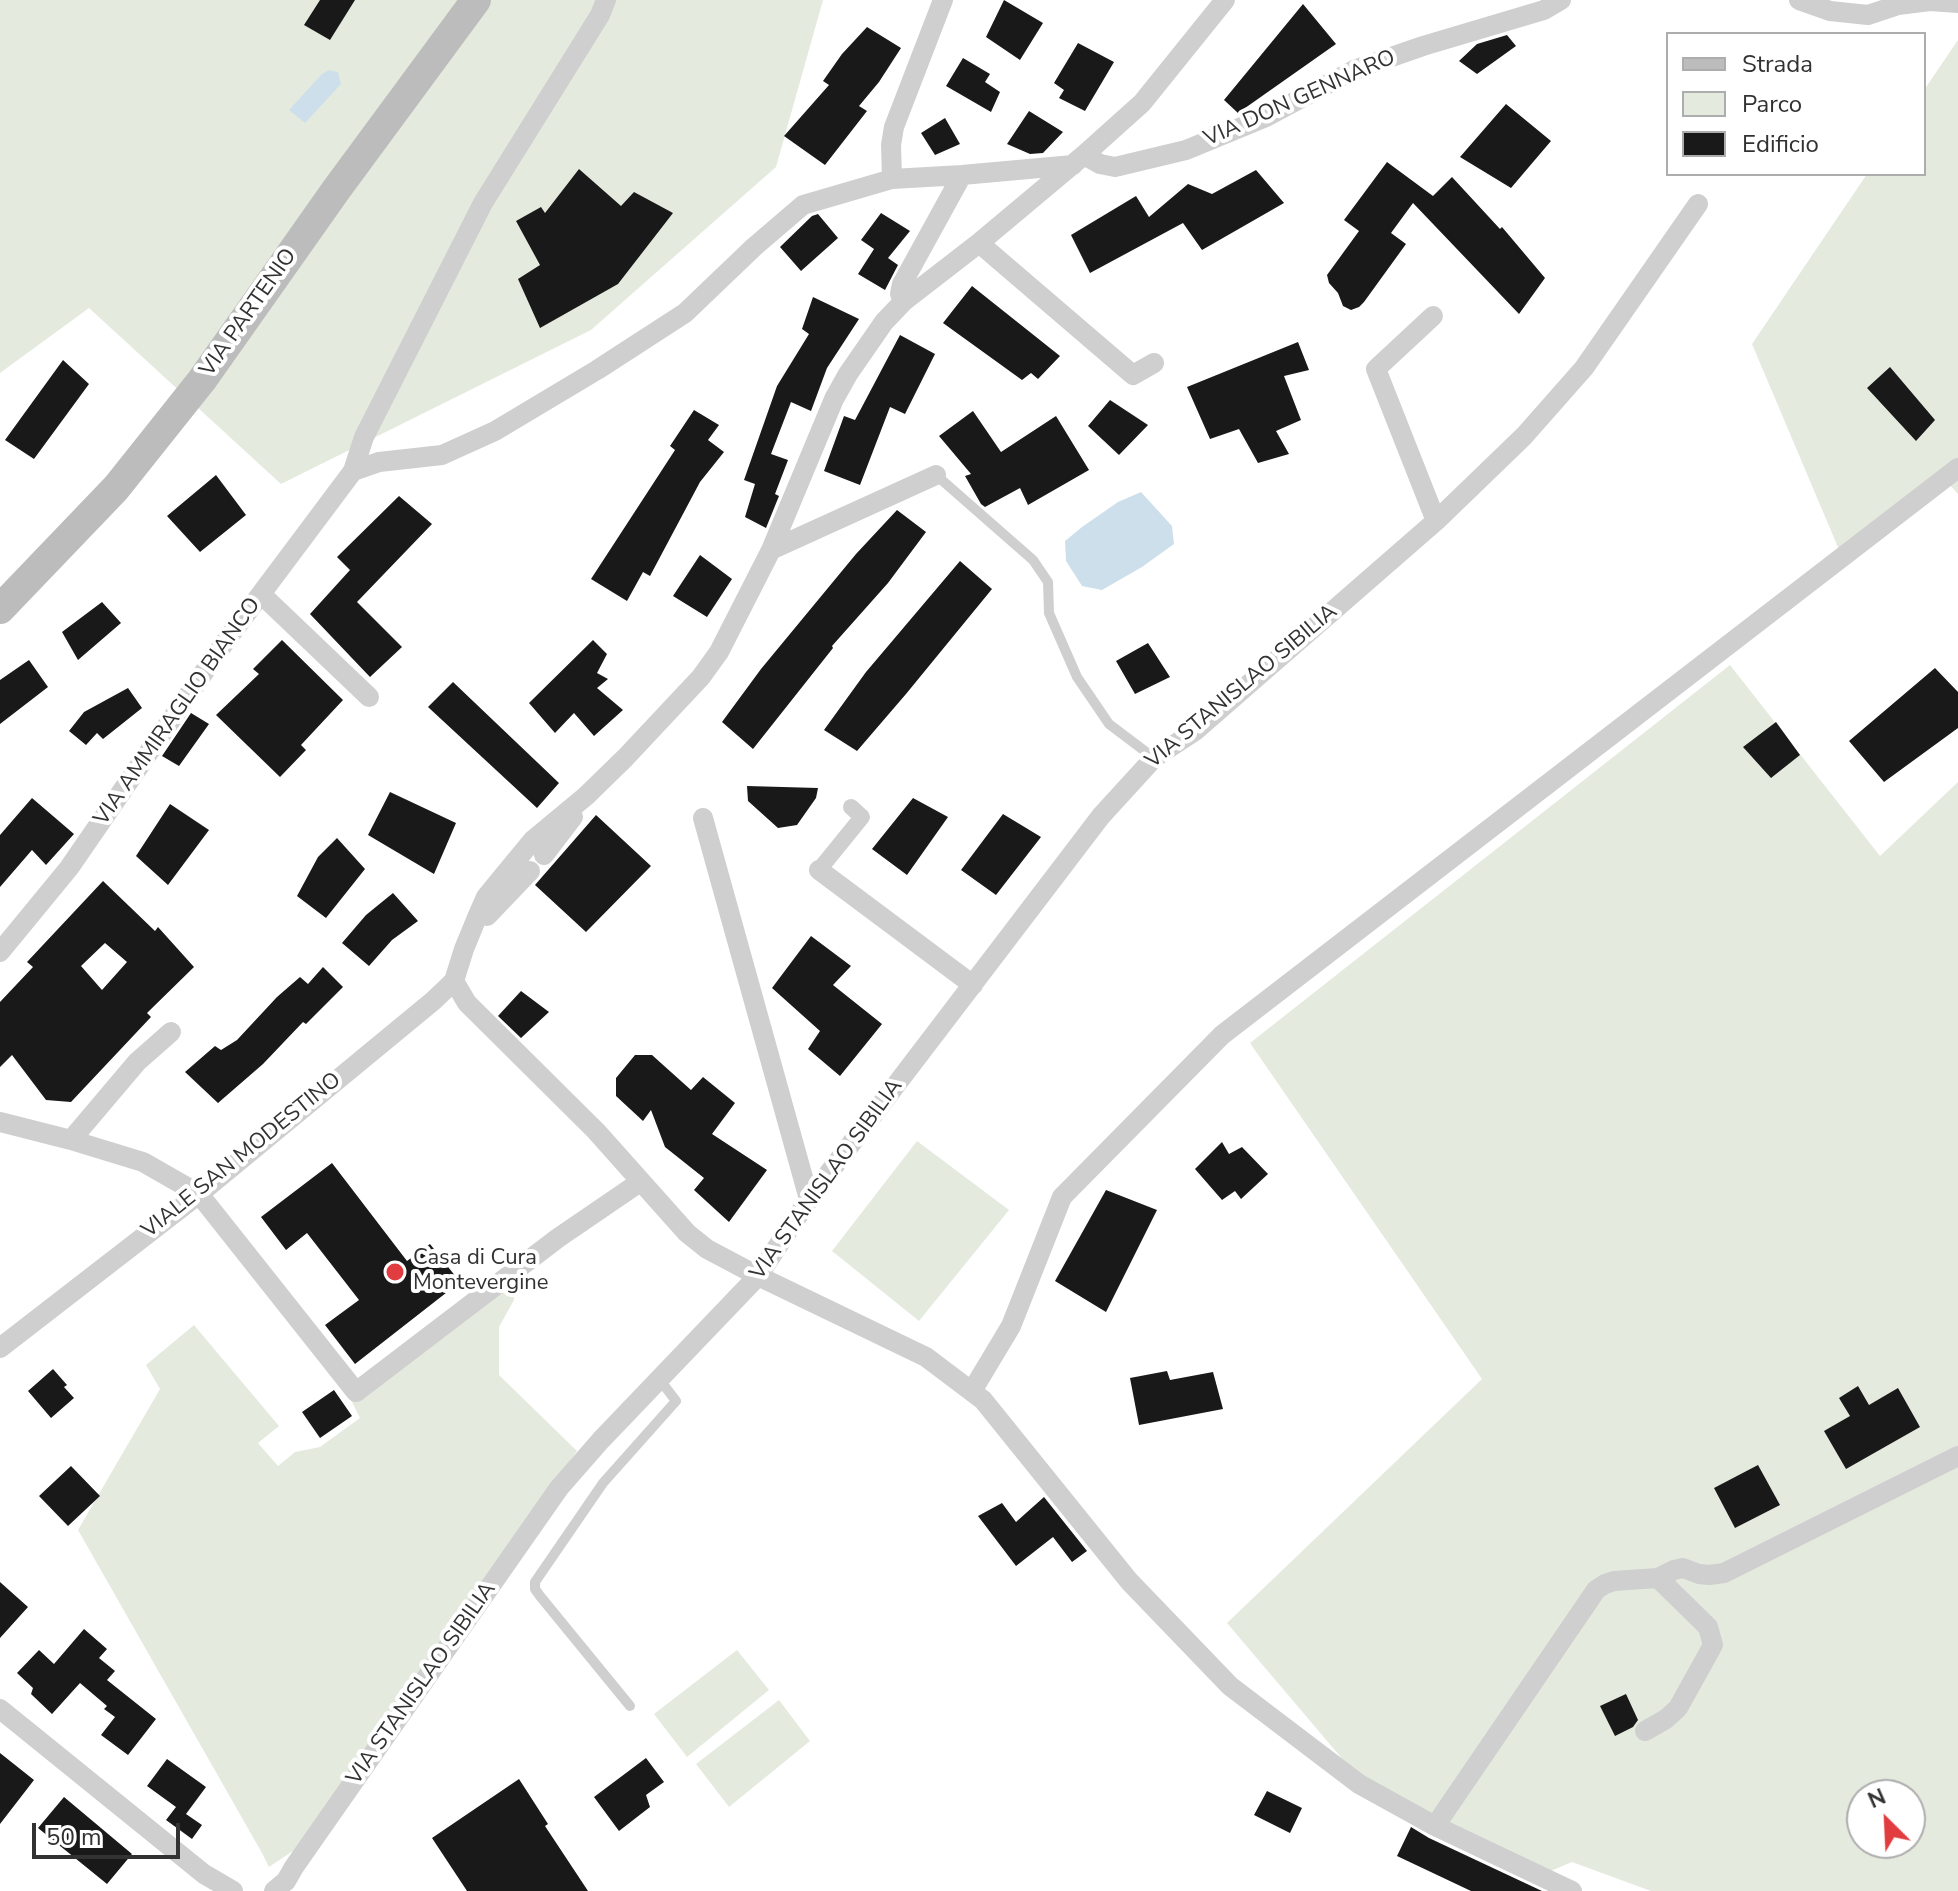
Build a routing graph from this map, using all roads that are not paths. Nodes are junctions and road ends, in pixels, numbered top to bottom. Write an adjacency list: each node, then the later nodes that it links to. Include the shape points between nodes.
1 (476, 0): 26 (main road, VIA PARTENIO, via 202,380 116,488)
2 (606, 0): 18 (street, VIA AMMIRAGLIO BIANCO, via 483,203)
3 (943, 0): 11 (street, via 894,127)
4 (1225, 0): 8 (street, via 1142,103)
5 (1561, 0): 8 (street, VIA DON GENNARO, via 1544,10 1354,70 1266,117 1186,150 1115,167)
6 (1799, 0): 7 (street, via 1830,11 1868,15 1898,5)
7 (1958, 3)
8 (1079, 160): 9 (street); 13 (street)
9 (1004, 171): 10 (street); 13 (street, via 1017,184)
10 (962, 175): 11 (street); 15 (street, via 902,284)
11 (892, 179): 19 (street, via 803,205 685,313 495,431 442,455)
12 (1698, 204): 23 (street, VIA STANISLAO SIBILIA, via 1584,368 1524,436)
13 (1023, 206): 14 (street)
14 (979, 243): 15 (street); 17 (street, via 1133,375)
15 (904, 301): 24 (street, via 884,322 834,399)
16 (1433, 316): 23 (street, via 1376,369)
17 (1154, 363)
18 (364, 437): 19 (street); 21 (street, VIA AMMIRAGLIO BIANCO)
19 (379, 462): 21 (street)
20 (1958, 468): 48 (street, via 1222,1035 1062,1197 1011,1326)
21 (353, 471): 25 (street, VIA AMMIRAGLIO BIANCO)
22 (936, 475): 24 (street); 28 (lane, via 1033,560 1048,582 1049,613 1077,677 1109,724)
23 (1436, 521): 28 (street, VIA STANISLAO SIBILIA, via 1195,731)
24 (771, 550): 29 (street, via 701,677)
25 (261, 594): 27 (street); 36 (street, VIA AMMIRAGLIO BIANCO, via 69,868)
26 (0, 609)
27 (369, 697)
28 (1154, 758): 38 (street, VIA STANISLAO SIBILIA, via 1101,816)
29 (586, 796): 32 (street); 35 (street, via 533,840 486,897)
30 (851, 807): 33 (street, via 862,817)
31 (703, 818): 44 (street)
32 (544, 855)
33 (819, 870): 38 (street)
34 (530, 871): 35 (street, via 493,908)
35 (464, 949): 37 (street)
36 (0, 952)
37 (454, 981): 42 (street, via 467,1003); 43 (street, VIALE SAN MODESTINO)
38 (973, 985): 44 (street, VIA STANISLAO SIBILIA)
39 (171, 1032): 41 (street, via 137,1062)
40 (0, 1122): 41 (street)
41 (71, 1140): 43 (street, via 143,1162)
42 (640, 1182): 43 (street, via 356,1392); 45 (street, via 707,1249)
43 (199, 1194): 46 (street, VIALE SAN MODESTINO)
44 (809, 1199): 45 (street, VIA STANISLAO SIBILIA)
45 (758, 1276): 47 (street, VIA STANISLAO SIBILIA); 48 (street, via 926,1357)
46 (0, 1348)
47 (660, 1380): 51 (lane, via 676,1401 603,1483 535,1582 540,1596); 56 (street, VIA STANISLAO SIBILIA, via 559,1488 286,1881)
48 (972, 1391): 54 (street, via 1129,1581 1230,1686 1359,1784)
49 (1958, 1456): 50 (street, via 1724,1573 1699,1574 1683,1568)
50 (1658, 1578): 53 (street, via 1708,1627 1713,1645 1678,1708); 54 (street, via 1614,1581 1596,1590)
51 (630, 1706)
52 (0, 1709): 55 (street, via 204,1874)
53 (1645, 1731)
54 (1435, 1826): 57 (street)
55 (233, 1891)
56 (274, 1891)
57 (1572, 1891)

